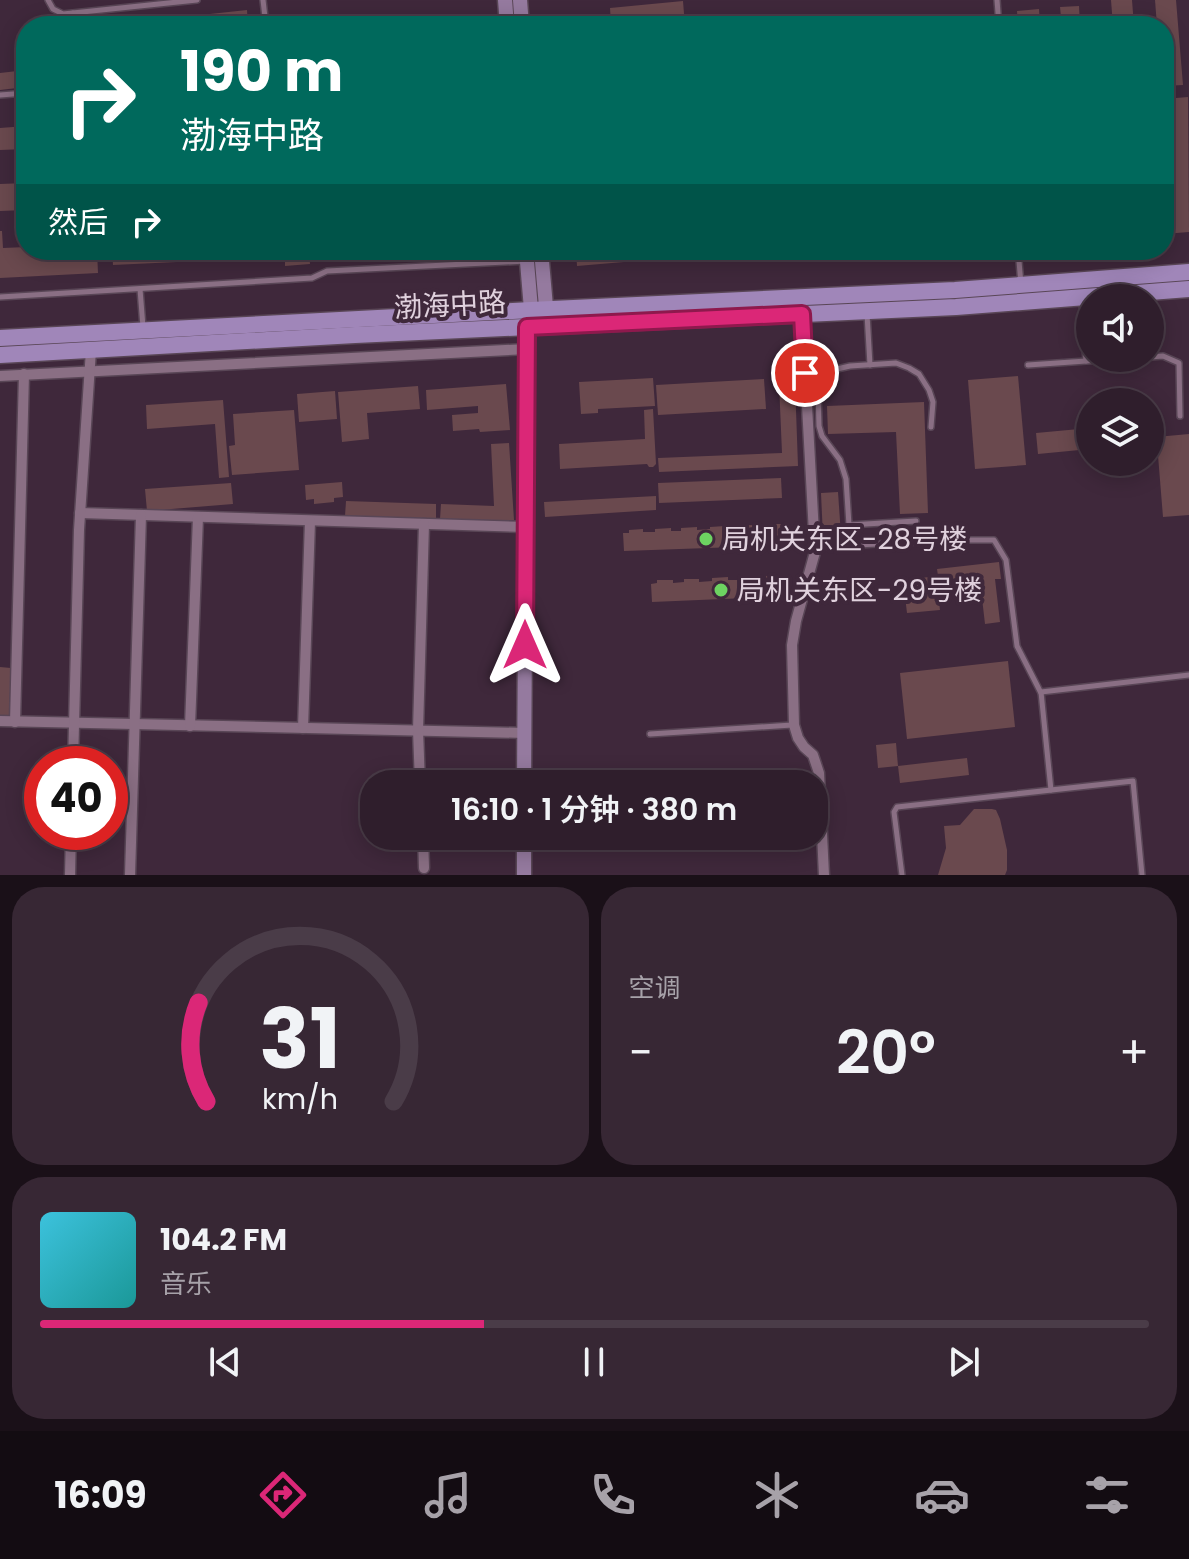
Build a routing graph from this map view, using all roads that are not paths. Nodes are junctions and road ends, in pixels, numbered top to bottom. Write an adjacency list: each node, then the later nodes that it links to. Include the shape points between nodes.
1 (48, 0): 3 (lane, via 53,9)
2 (197, 0): 3 (lane)
3 (73, 13): 4 (lane)
4 (73, 16)
5 (474, 260): 11 (lane)
6 (528, 260): 18 (street)
7 (540, 260): 18 (street)
8 (1019, 260): 10 (lane)
9 (1189, 272): 10 (main road, 渤海中路)
10 (1021, 285): 18 (main road, 渤海中路)
11 (140, 289): 14 (lane); 19 (lane)
12 (1189, 289): 13 (main road, 渤海中路)
13 (1164, 291)
14 (0, 297)
15 (1076, 297): 16 (main road, 渤海中路)
16 (867, 311): 17 (main road, 渤海中路); 26 (lane)
17 (802, 314): 18 (main road, 渤海中路); 40 (street)
18 (537, 320): 19 (main road, 渤海中路); 21 (street); 22 (main road, 渤海中路)
19 (143, 330): 20 (main road, 渤海中路)
20 (0, 338)
21 (527, 349): 28 (street); 39 (street)
22 (91, 350): 23 (main road, 渤海中路); 28 (street)
23 (0, 355)
24 (1164, 356): 31 (lane, via 1179,363)
25 (1076, 362): 27 (lane)
26 (870, 365): 32 (lane, via 896,363 919,374 933,402); 37 (lane, via 837,369 818,390 822,436 840,460 846,479 849,525)
27 (1028, 365)
28 (90, 371): 29 (street); 33 (street)
29 (24, 374): 30 (street); 44 (street)
30 (0, 376)
31 (1180, 416)
32 (931, 427)
33 (80, 513): 34 (street); 45 (street)
34 (141, 515): 35 (street); 46 (street)
35 (198, 517): 36 (street); 48 (street)
36 (310, 521): 38 (street); 49 (street)
37 (916, 521)
38 (424, 524): 39 (street); 50 (street)
39 (526, 527): 51 (street)
40 (815, 547): 42 (lane, via 994,540 1006,560 1017,646); 47 (street, via 792,645)
41 (1189, 675): 42 (lane)
42 (1041, 693): 56 (lane)
43 (0, 721): 44 (street)
44 (15, 722): 45 (street)
45 (74, 723): 46 (street); 53 (street)
46 (134, 724): 48 (street); 62 (street)
47 (794, 725): 52 (lane); 64 (street, via 819,773)
48 (190, 726): 49 (street)
49 (303, 728): 50 (street)
50 (418, 730): 51 (street); 54 (street)
51 (525, 733): 55 (street)
52 (650, 734)
53 (73, 746)
54 (419, 770)
55 (524, 770)
56 (1051, 790): 65 (lane, via 897,807); 66 (lane, via 1133,781)
57 (71, 850): 61 (street)
58 (423, 850): 60 (street)
59 (524, 850): 63 (street)
60 (424, 868)
61 (70, 875)
62 (130, 875)
63 (524, 875)
64 (824, 875)
65 (902, 875)
66 (1142, 875)

